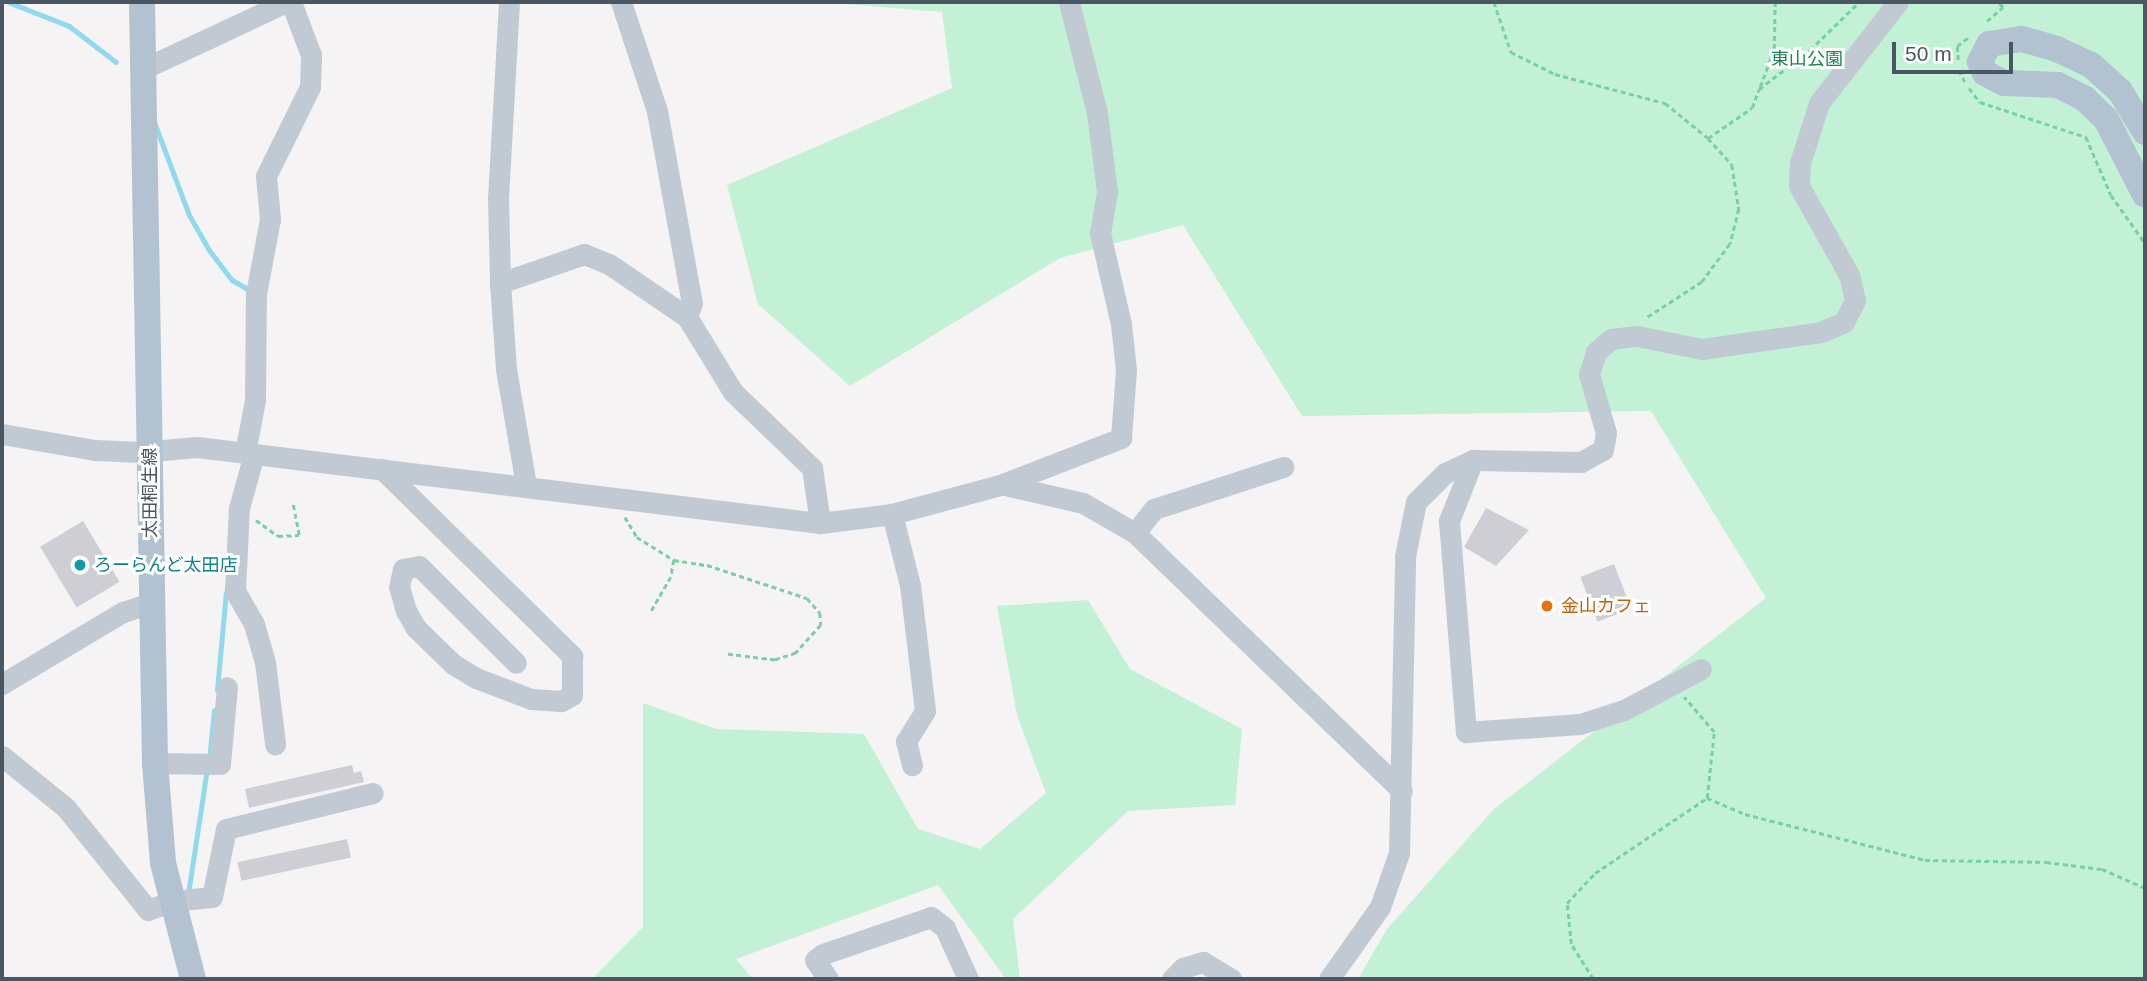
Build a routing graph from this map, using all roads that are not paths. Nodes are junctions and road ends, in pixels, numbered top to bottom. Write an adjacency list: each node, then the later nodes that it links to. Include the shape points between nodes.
1 (142, 2): 7 (main road, 太田桐生線)
2 (289, 2): 7 (street); 14 (street, via 311,55 310,87 266,176 270,219 256,294)
3 (509, 2): 10 (street, via 498,199)
4 (621, 2): 11 (street, via 657,111 692,303)
5 (1069, 2): 19 (street, via 1097,113 1107,192 1100,233 1121,324 1126,370 1121,438)
6 (1898, 2): 15 (street, via 1819,103 1800,163 1799,186 1849,275 1855,300 1844,322 1821,332 1702,349 1637,336 1611,339 1596,352 1588,374 1606,433 1602,450 1581,462)
7 (143, 69): 13 (main road, 太田桐生線)
8 (2145, 132): 9 (main road, via 2119,91 2091,65 2057,49 2021,39 1989,44 1980,62 1985,73 2004,83 2027,80 2057,85 2085,99 2106,119)
9 (2145, 195)
10 (500, 283): 11 (street, via 584,254 609,264); 18 (street, via 506,369)
11 (687, 317): 21 (street, via 733,392 812,468)
12 (2, 434): 13 (street, via 95,450)
13 (150, 452): 14 (street, via 197,447); 23 (main road, 太田桐生線)
14 (250, 454): 17 (street); 28 (street, via 239,508 235,592 254,624 265,662)
15 (1473, 460): 25 (street, via 1449,520 1466,732 1580,724 1624,710); 32 (street, via 1445,473 1416,502 1405,556)
16 (1283, 467): 22 (street, via 1154,509)
17 (382, 469): 18 (street); 24 (street, via 572,656 572,695 561,701 531,699 453,664 416,628 406,611 399,587 403,569 419,566)
18 (526, 485): 21 (street)
19 (1000, 485): 20 (street); 22 (street, via 1083,503)
20 (892, 514): 21 (street); 31 (street, via 910,585 926,712 906,741)
21 (820, 523)
22 (1135, 533): 32 (street)
23 (150, 603): 26 (street, via 123,612); 30 (main road, 太田桐生線)
24 (516, 663)
25 (1701, 669)
26 (2, 684)
27 (227, 687): 30 (street, via 220,764)
28 (275, 744)
29 (2, 756): 34 (street, via 66,808 139,904 148,910)
30 (155, 763): 34 (main road, 太田桐生線, via 163,863)
31 (912, 765)
32 (1402, 791): 40 (street, via 1399,853 1380,907)
33 (373, 793): 34 (street, via 226,829 212,897)
34 (172, 901): 35 (main road, 太田桐生線)
35 (193, 979)
36 (828, 979): 37 (street, via 816,960 823,954 932,917 945,928)
37 (968, 979)
38 (1172, 979): 39 (street, via 1183,968 1203,962)
39 (1231, 979)
40 (1329, 979)

